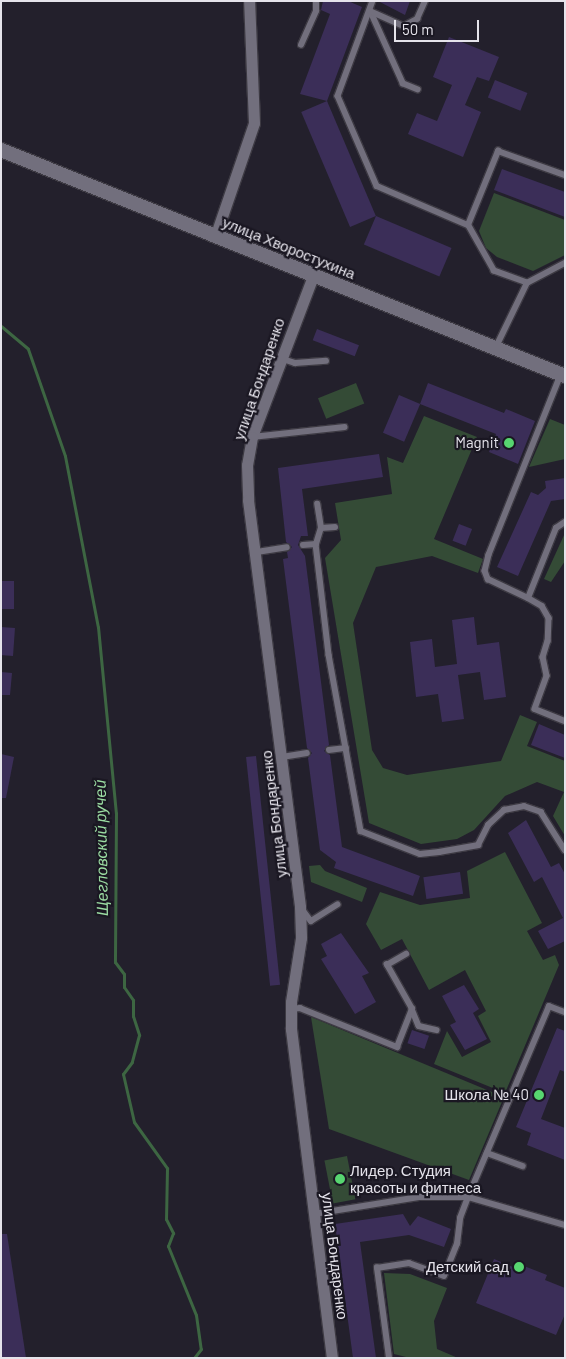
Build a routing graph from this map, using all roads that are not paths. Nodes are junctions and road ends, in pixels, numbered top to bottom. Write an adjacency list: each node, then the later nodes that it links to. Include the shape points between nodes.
1 (249, 1): 11 (street, via 254,123)
2 (316, 1): 6 (lane, via 316,11)
3 (373, 1): 5 (lane)
4 (425, 1): 5 (lane, via 417,19 404,26)
5 (370, 12): 7 (lane, via 403,84); 10 (lane, via 338,96 377,186)
6 (301, 46)
7 (418, 90)
8 (1, 150): 11 (street, улица Хворостухина)
9 (565, 175): 10 (lane, via 498,151)
10 (468, 224): 14 (lane, via 494,271)
11 (215, 237): 13 (street, улица Хворостухина)
12 (565, 263): 14 (lane)
13 (313, 276): 15 (street, улица Хворостухина); 16 (street, улица Бондаренко)
14 (526, 283): 15 (lane)
15 (496, 347): 18 (street, улица Хворостухина)
16 (280, 358): 17 (lane, via 295,363); 20 (street, улица Бондаренко)
17 (326, 361)
18 (563, 375): 29 (lane, via 484,571 494,584)
19 (344, 427): 20 (lane)
20 (252, 438): 28 (street, улица Бондаренко, via 248,500)
21 (318, 504): 24 (lane)
22 (565, 522): 29 (lane, via 556,528)
23 (335, 527): 24 (lane)
24 (321, 528): 25 (lane)
25 (316, 544): 26 (lane); 31 (lane, via 329,655)
26 (303, 546)
27 (287, 547): 28 (lane)
28 (257, 552): 34 (street, улица Бондаренко)
29 (528, 598): 30 (lane, via 542,606 549,618 548,641 543,657 547,676 535,709)
30 (565, 721)
31 (346, 748): 32 (lane); 35 (lane, via 361,831 420,854 438,852 478,845 488,825 504,810 524,806 541,812)
32 (329, 750)
33 (308, 753): 34 (lane)
34 (282, 757): 37 (street, улица Бондаренко)
35 (565, 850)
36 (337, 905): 37 (lane, via 311,921)
37 (300, 907): 39 (street, улица Бондаренко, via 301,938)
38 (406, 954): 40 (lane, via 387,965)
39 (291, 1009): 40 (lane, via 300,1008 396,1047); 46 (street, улица Бондаренко, via 290,1029)
40 (412, 1009): 42 (lane, via 419,1026)
41 (565, 1012): 43 (lane, via 549,1006)
42 (437, 1030)
43 (487, 1153): 44 (lane); 45 (lane)
44 (523, 1166)
45 (468, 1197): 46 (lane, via 419,1197); 47 (lane); 49 (lane, via 460,1218 457,1244 444,1276 409,1263 377,1268)
46 (314, 1214): 48 (street, улица Бондаренко)
47 (565, 1225)
48 (332, 1358)
49 (389, 1358)

